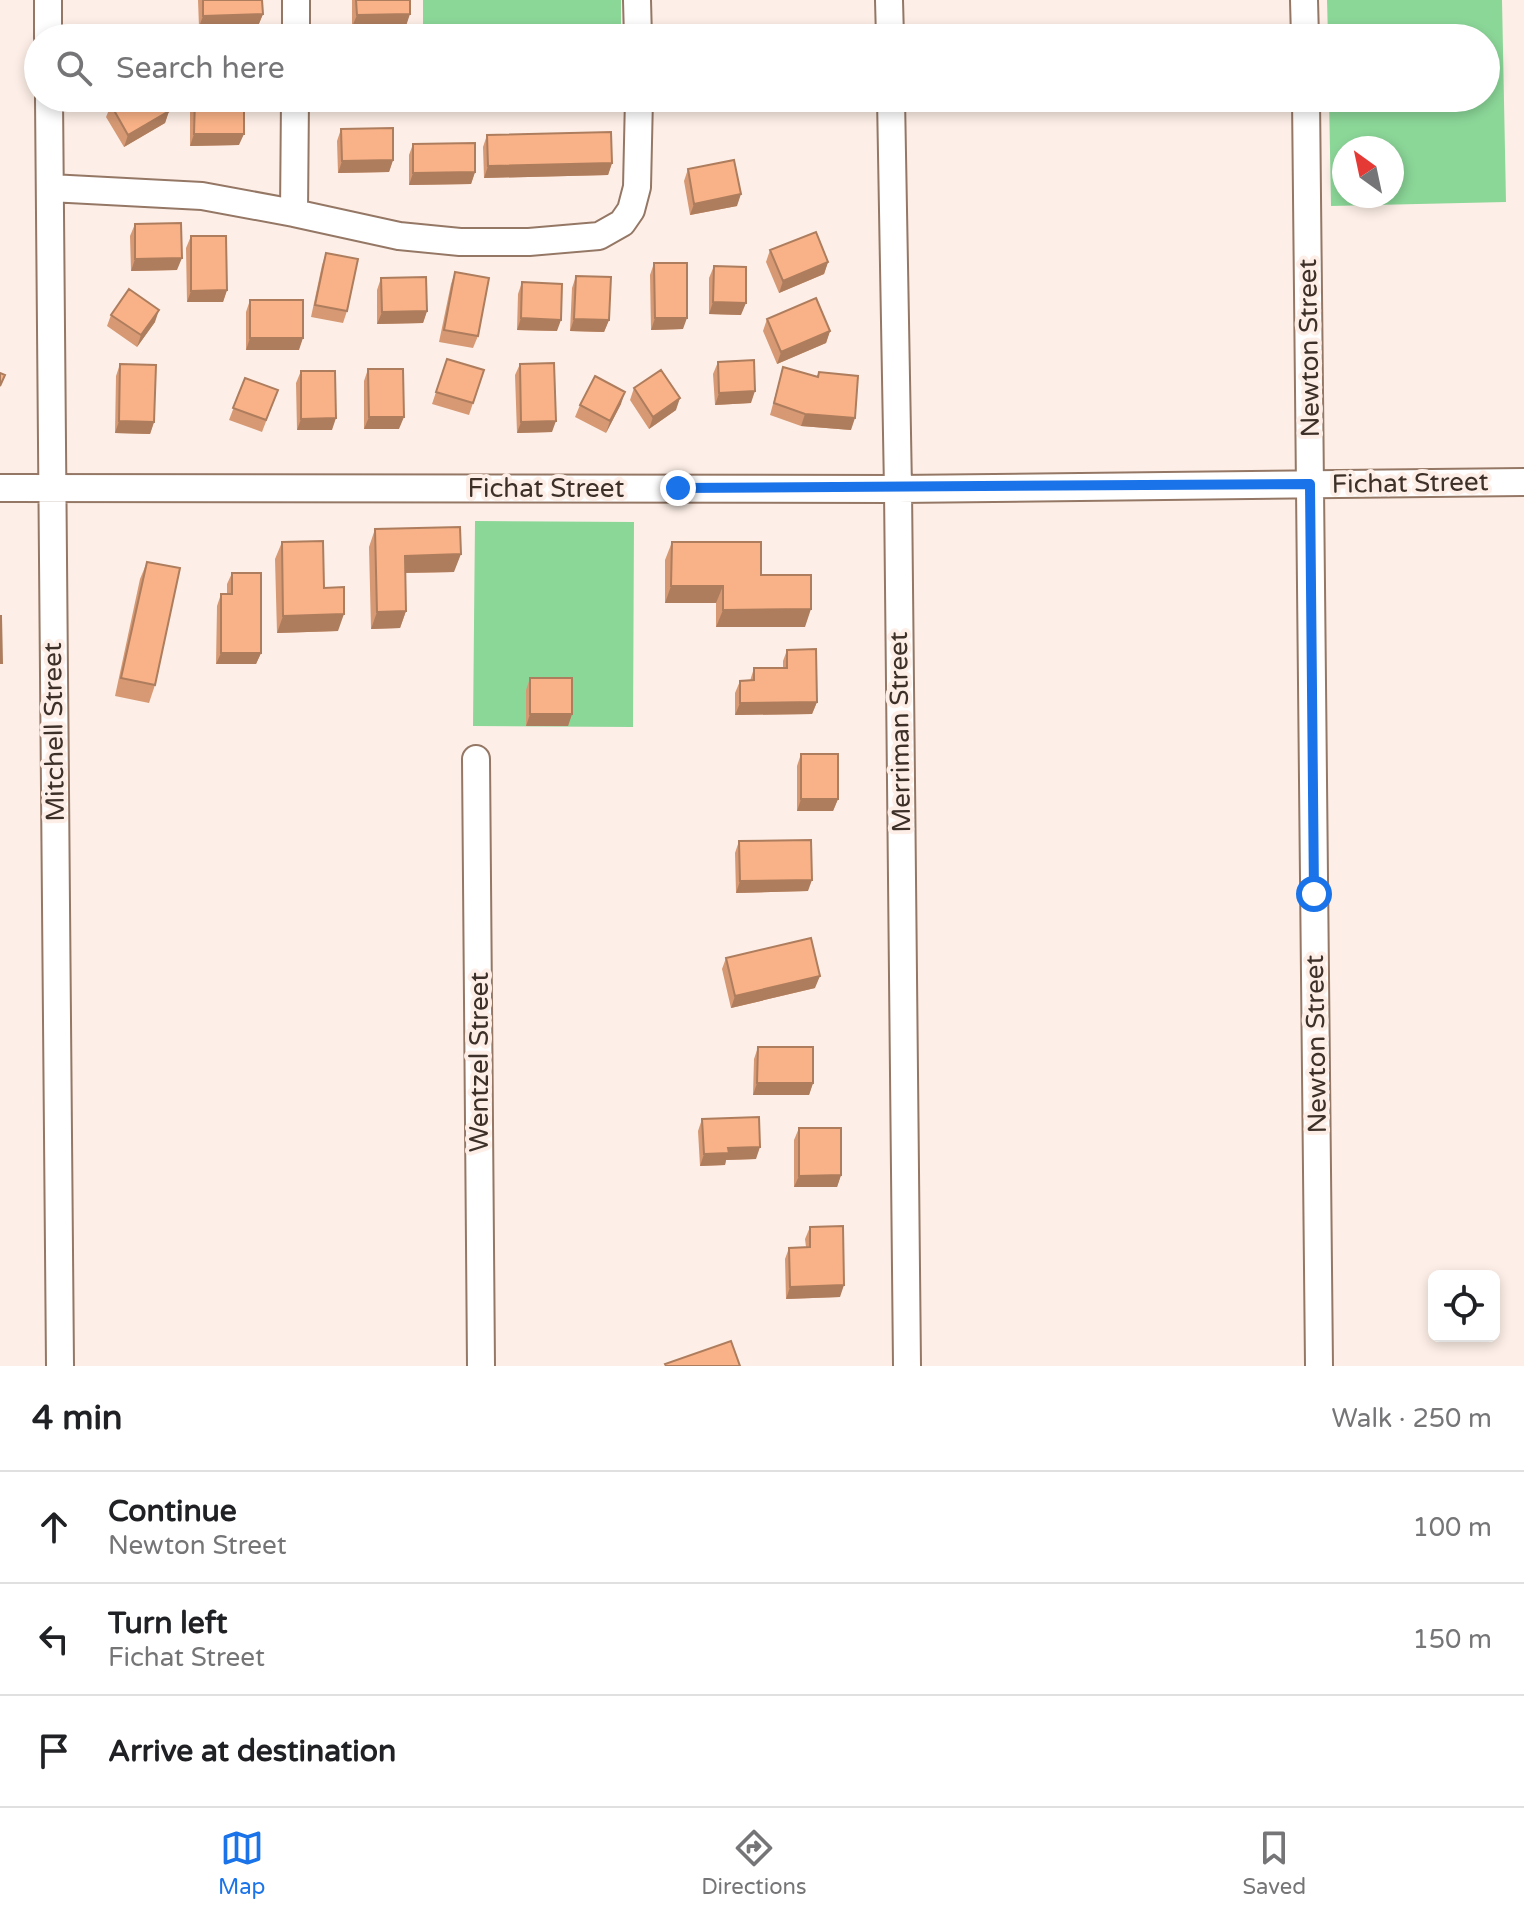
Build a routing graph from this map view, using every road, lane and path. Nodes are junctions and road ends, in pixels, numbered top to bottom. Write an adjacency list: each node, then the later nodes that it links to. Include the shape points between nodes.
1 (48, 0): 6 (street)
2 (296, 0): 7 (street)
3 (637, 0): 8 (street)
4 (889, 0): 9 (street)
5 (1304, 0): 10 (street)
6 (48, 24)
7 (296, 24)
8 (638, 24)
9 (890, 24)
10 (1305, 24)
11 (49, 112): 16 (street, Mitchell Street)
12 (295, 112): 17 (street)
13 (639, 112): 17 (street, via 637,187 631,210 622,223 599,236 460,242 399,236)
14 (891, 112): 22 (street, Merriman Street)
15 (1306, 112): 19 (street, Newton Street)
16 (50, 188): 17 (street, via 202,196); 20 (street, Mitchell Street)
17 (294, 213)
18 (1524, 482): 19 (street, Fichat Street)
19 (1310, 484): 22 (street, Fichat Street); 27 (street, Newton Street)
20 (51, 487): 21 (street, Fichat Street); 22 (street, Fichat Street); 24 (street, Mitchell Street)
21 (0, 488)
22 (898, 489): 26 (street, Merriman Street)
23 (476, 759): 25 (street, Wentzel Street)
24 (60, 1366)
25 (481, 1366)
26 (907, 1366)
27 (1319, 1366)

